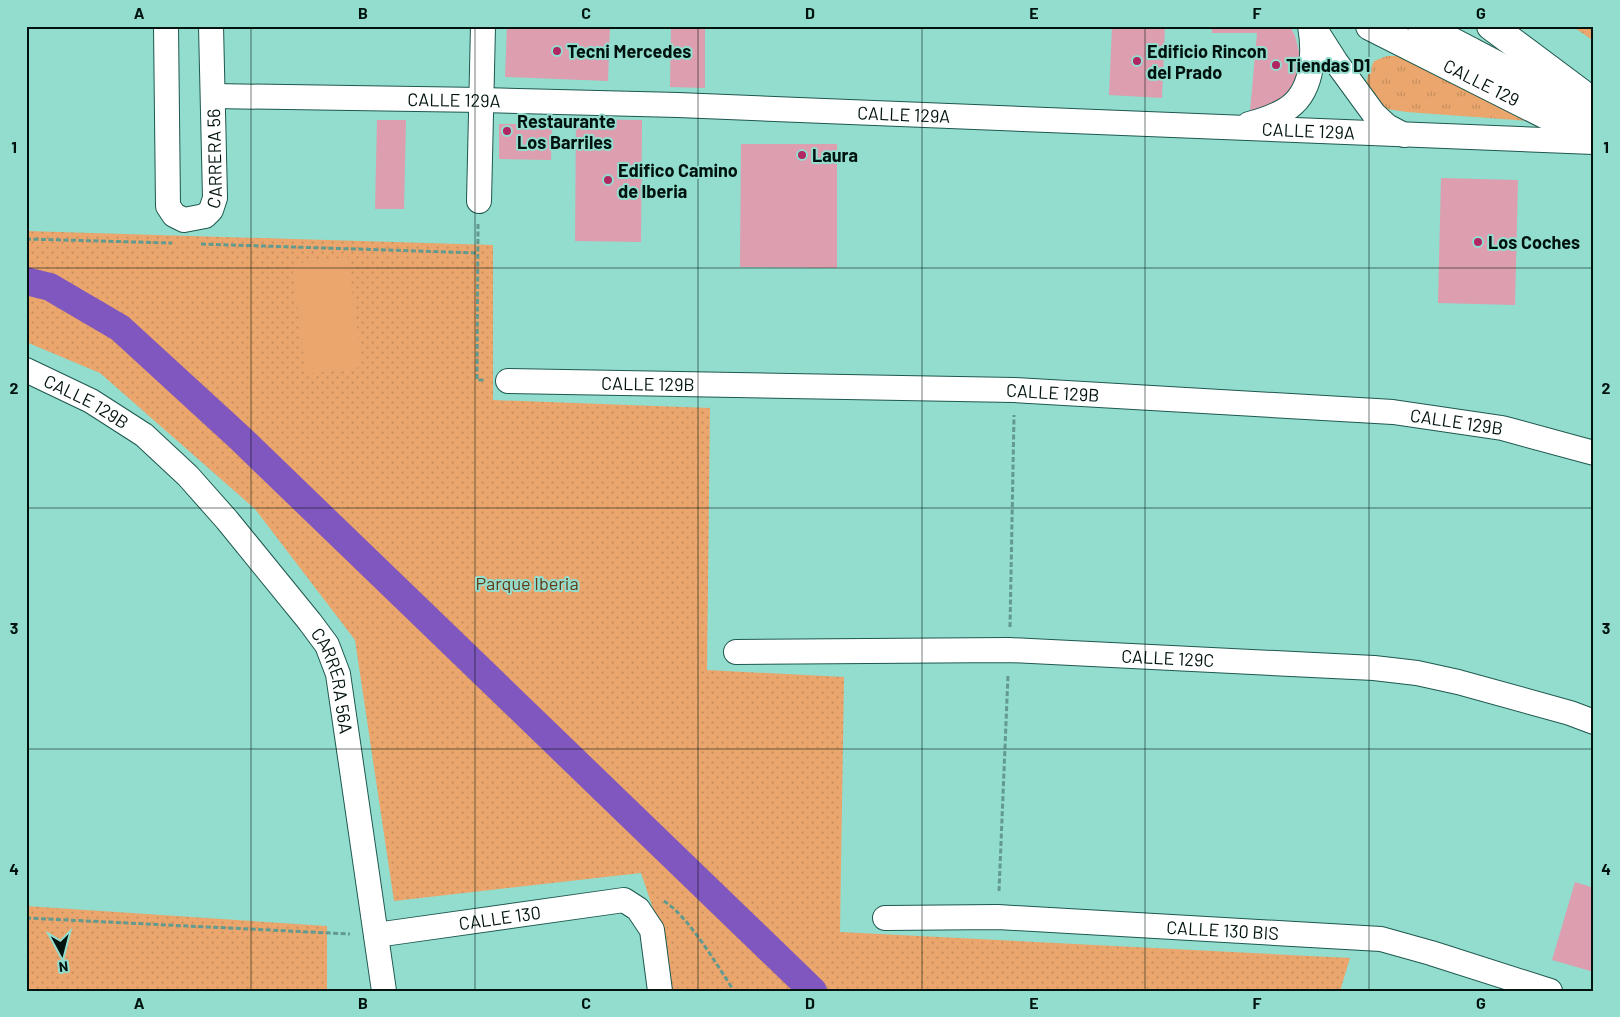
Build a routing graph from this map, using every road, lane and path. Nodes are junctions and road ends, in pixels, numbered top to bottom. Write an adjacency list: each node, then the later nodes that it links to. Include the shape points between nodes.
1 (166, 26): 8 (street, CARRERA 56, via 168,206 174,215 184,220 205,216 215,198)
2 (210, 26): 8 (street, CARRERA 56)
3 (483, 26): 9 (street)
4 (1312, 26): 12 (street, via 1313,58 1309,79 1298,98 1286,109 1263,120); 13 (street, via 1374,114)
5 (1370, 26): 14 (main road, CALLE 129)
6 (1422, 26): 11 (main road, CALLE 129, via 1529,82)
7 (1491, 26): 10 (main road)
8 (213, 96): 9 (street, CALLE 129A)
9 (482, 100): 12 (street, CALLE 129A); 15 (street)
10 (1594, 103)
11 (1594, 111)
12 (1230, 128): 13 (street, CALLE 129A)
13 (1404, 135): 14 (street, CALLE 129A)
14 (1594, 141)
15 (478, 201): 19 (path)
16 (26, 239): 17 (path)
17 (174, 243)
18 (194, 244): 19 (path)
19 (478, 253): 21 (path, via 477,380)
20 (26, 370): 22 (street, CALLE 129B, via 91,401)
21 (508, 381): 23 (street, CALLE 129B, via 1014,390 1393,412 1502,428)
22 (144, 435): 29 (street, CARRERA 56A, via 188,476 227,520 327,646 338,674)
23 (1594, 453)
24 (736, 652): 25 (street, CALLE 129C, via 1009,650 1374,668 1458,682)
25 (1594, 722)
26 (624, 900): 29 (street, CALLE 130); 31 (street, via 638,909 652,930); 32 (path, via 652,894 674,907)
27 (26, 918): 29 (path)
28 (885, 918): 33 (street, CALLE 130 BIS, via 998,917 1381,939)
29 (376, 935): 30 (street, CARRERA 56A)
30 (384, 991)
31 (660, 991)
32 (734, 991)
33 (1550, 991)

